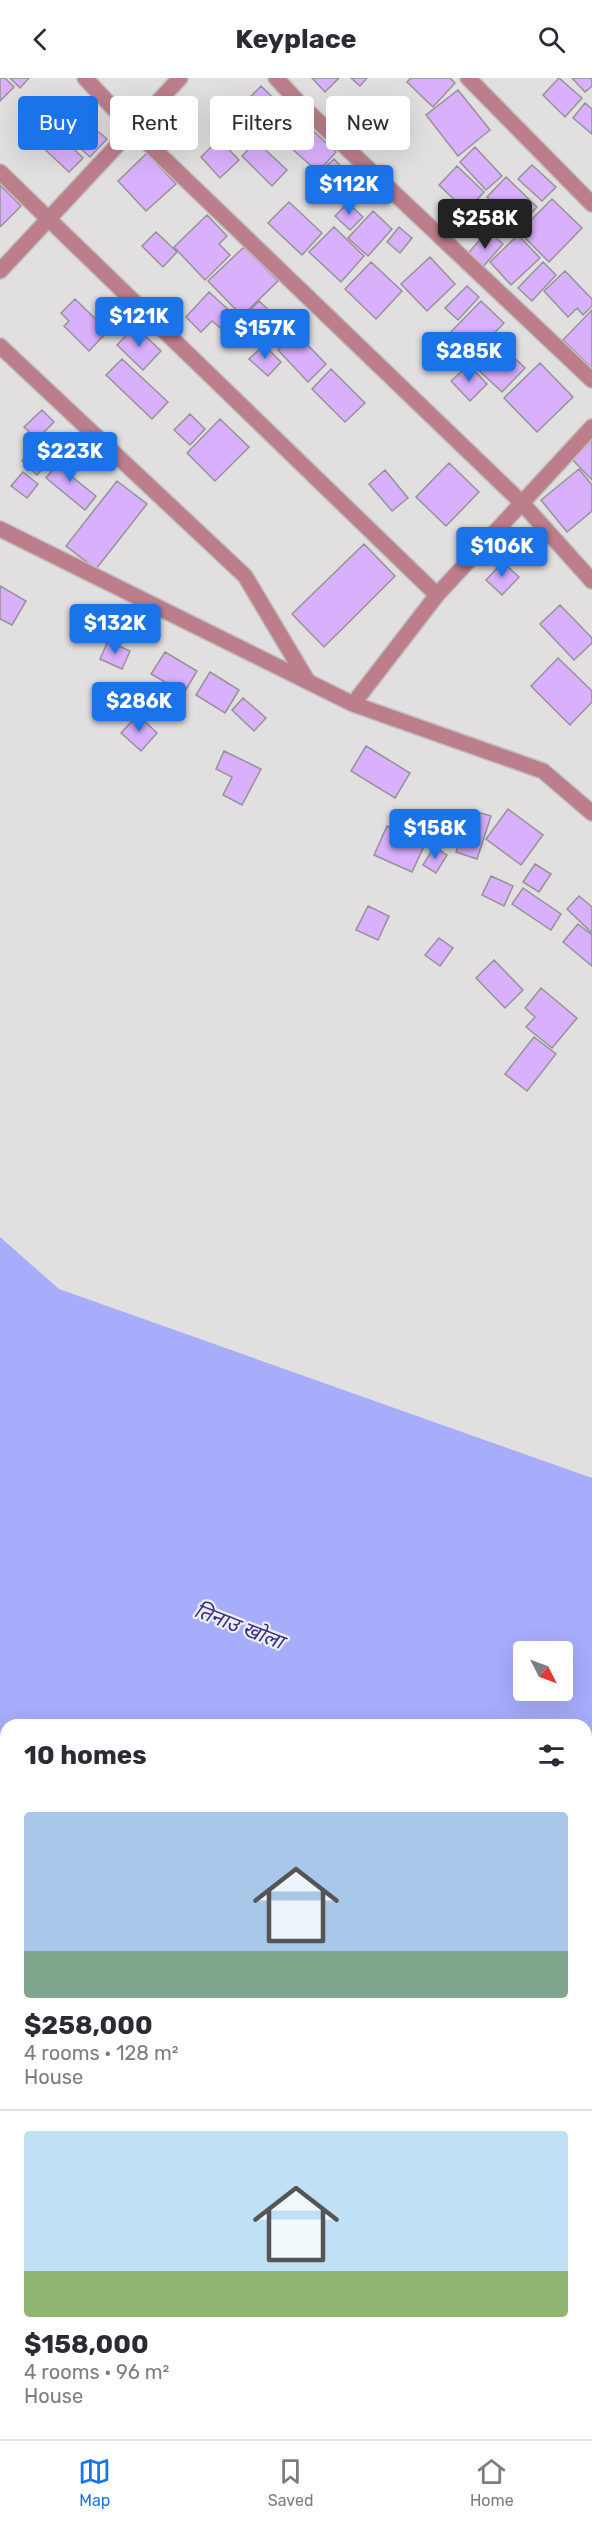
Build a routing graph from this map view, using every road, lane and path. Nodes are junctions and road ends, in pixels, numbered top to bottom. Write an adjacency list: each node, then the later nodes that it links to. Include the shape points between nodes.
1 (85, 78): 6 (street)
2 (180, 78): 5 (street)
3 (276, 78): 14 (street)
4 (468, 78): 10 (street)
5 (163, 96)
6 (110, 105)
7 (113, 150): 11 (street)
8 (155, 150): 16 (street)
9 (0, 172): 11 (street)
10 (592, 204)
11 (49, 218): 12 (street); 19 (street)
12 (0, 270)
13 (0, 346): 20 (street, via 245,576)
14 (592, 380)
15 (592, 427): 16 (street)
16 (522, 503): 18 (street); 19 (street)
17 (0, 529): 20 (street)
18 (592, 581)
19 (437, 595): 21 (street)
20 (307, 680): 21 (street)
21 (353, 704): 22 (street, via 543,771)
22 (592, 813)

